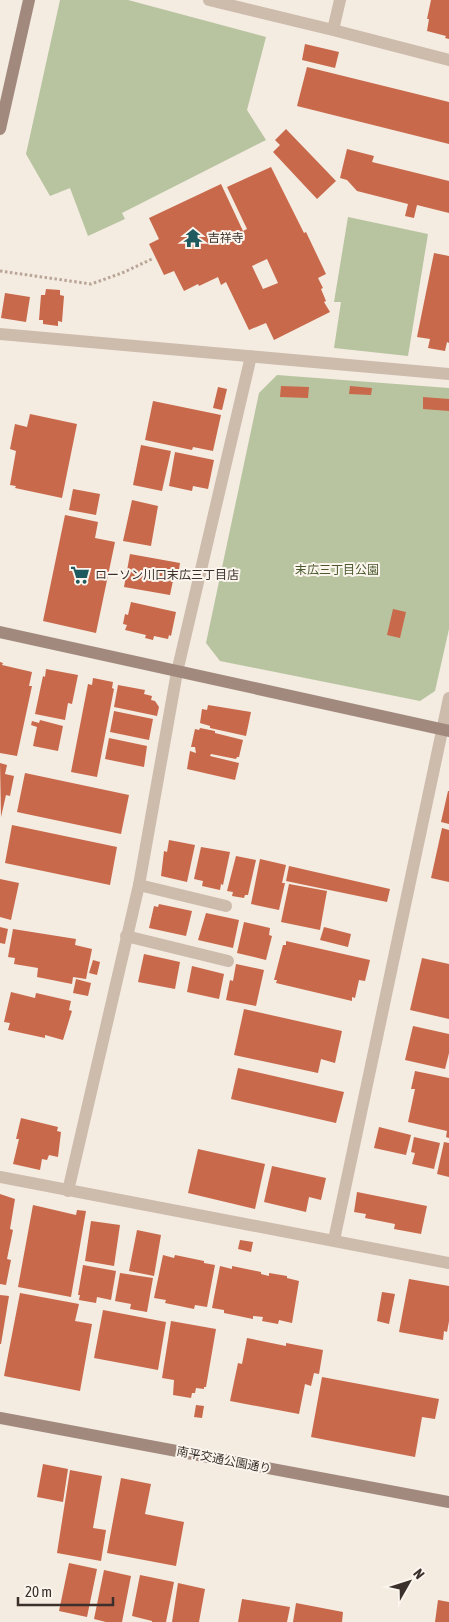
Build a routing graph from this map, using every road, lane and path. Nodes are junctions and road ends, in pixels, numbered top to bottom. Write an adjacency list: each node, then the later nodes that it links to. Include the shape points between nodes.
1 (29, 0): 6 (street)
2 (209, 0): 4 (street)
3 (340, 0): 4 (street)
4 (333, 30): 5 (street)
5 (449, 60)
6 (2, 109): 7 (street)
7 (0, 129)
8 (152, 258): 9 (path, via 90,284)
9 (0, 271)
10 (0, 334): 11 (street)
11 (251, 356): 12 (street); 14 (street)
12 (449, 374)
13 (0, 632): 14 (street)
14 (177, 672): 16 (street); 17 (street)
15 (449, 698): 16 (street)
16 (446, 730): 23 (street)
17 (138, 885): 18 (street); 19 (street)
18 (226, 906)
19 (126, 936): 20 (street); 22 (street)
20 (228, 961)
21 (0, 1177): 22 (street)
22 (68, 1191): 23 (street)
23 (334, 1240): 24 (street)
24 (449, 1264)
25 (0, 1418): 26 (street, 南平交通公園通り)
26 (449, 1502)

